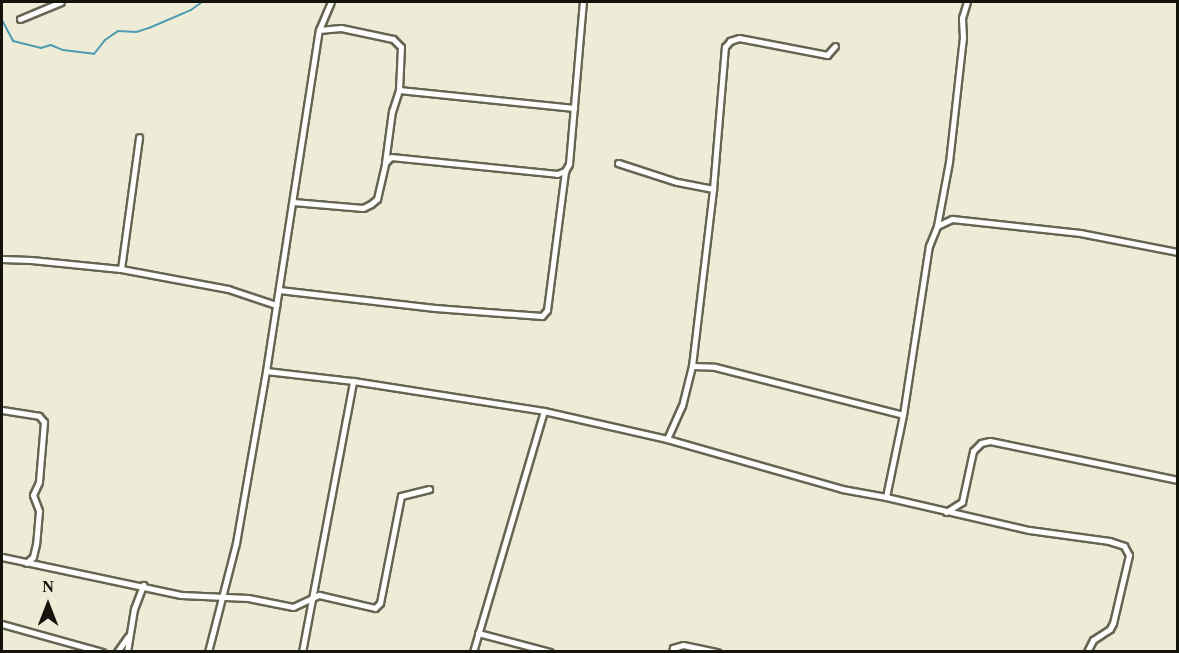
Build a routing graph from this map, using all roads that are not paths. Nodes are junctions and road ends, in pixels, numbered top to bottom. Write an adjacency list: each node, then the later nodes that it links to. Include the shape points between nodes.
1 (62, 2): 5 (street)
2 (331, 2): 6 (street)
3 (583, 2): 9 (street)
4 (967, 2): 16 (street, via 962,18 949,162)
5 (20, 19)
6 (319, 30): 8 (street, via 341,28 393,39 401,47); 15 (street)
7 (835, 46): 14 (street, via 826,55 739,38 730,40 723,58)
8 (399, 90): 9 (street); 11 (street)
9 (574, 108): 13 (street)
10 (139, 137): 19 (street)
11 (384, 163): 13 (street, via 391,157 556,174); 15 (street, via 377,199 363,208)
12 (618, 163): 14 (street)
13 (565, 171): 20 (street, via 547,310 542,316)
14 (713, 189): 22 (street)
15 (292, 202): 20 (street)
16 (937, 226): 17 (street, via 952,219 1080,233); 27 (street, via 929,246)
17 (1178, 252)
18 (2, 259): 19 (street)
19 (121, 269): 21 (street, via 228,289)
20 (279, 290): 21 (street)
21 (276, 305): 23 (street)
22 (692, 366): 27 (street, via 715,367); 28 (street)
23 (266, 371): 24 (street); 36 (street)
24 (353, 381): 26 (street); 37 (street)
25 (2, 410): 34 (street, via 39,416 44,422 39,482 33,495 39,511 36,544 33,557)
26 (544, 411): 28 (street); 39 (street)
27 (903, 415): 31 (street)
28 (668, 439): 31 (street, via 842,489)
29 (1178, 480): 32 (street, via 990,441 973,451 962,502)
30 (429, 489): 37 (street, via 401,496 380,603 375,608 319,595)
31 (886, 497): 32 (street)
32 (946, 512): 50 (street, via 1124,546 1129,555 1113,623 1093,640)
33 (2, 557): 34 (street)
34 (26, 563): 35 (street)
35 (143, 585): 36 (street, via 181,596); 40 (street)
36 (223, 597): 37 (street, via 293,607); 44 (street)
37 (312, 599): 45 (street)
38 (2, 624): 41 (street)
39 (478, 633): 46 (street); 47 (street)
40 (129, 635): 42 (street); 43 (street)
41 (102, 651)
42 (117, 651)
43 (127, 651)
44 (208, 651)
45 (302, 651)
46 (473, 651)
47 (550, 651)
48 (672, 651): 49 (street, via 683,645)
49 (717, 651)
50 (1087, 651)

